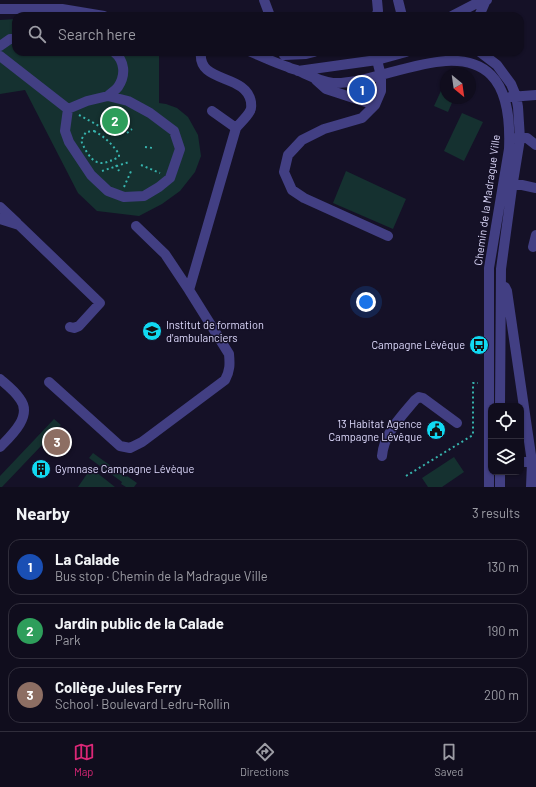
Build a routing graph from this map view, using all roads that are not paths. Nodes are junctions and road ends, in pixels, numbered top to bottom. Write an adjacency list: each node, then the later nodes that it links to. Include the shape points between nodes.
1 (264, 0): 7 (street)
2 (377, 0): 8 (street)
3 (398, 0): 9 (street)
4 (486, 0): 10 (street); 11 (street)
5 (0, 9): 6 (street, via 62,9)
6 (80, 12)
7 (268, 12)
8 (378, 12)
9 (401, 12)
10 (460, 12)
11 (482, 12)
12 (12, 40): 13 (street)
13 (0, 46)
14 (0, 56): 35 (street)
15 (117, 56): 31 (street, via 123,63 124,73 117,88)
16 (200, 56): 37 (street, via 204,68 211,74 243,89 250,98 250,113)
17 (261, 56): 27 (street, Chemin de la Madrague Ville)
18 (286, 56): 27 (street)
19 (392, 56): 24 (street)
20 (413, 56): 26 (street)
21 (468, 56): 25 (street)
22 (479, 56): 25 (street)
23 (486, 56): 32 (street, Chemin de la Madrague Ville, via 506,75)
24 (377, 60): 27 (street); 28 (street)
25 (471, 62): 26 (street, Chemin de la Madrague Ville, via 448,60); 33 (street, Chemin de la Madrague Ville, via 494,78)
26 (414, 67): 28 (street, Chemin de la Madrague Ville)
27 (294, 69): 29 (street, Chemin de la Madrague Ville)
28 (381, 76): 29 (street, Chemin de la Madrague Ville, via 333,83); 34 (street, via 380,91)
29 (312, 78): 34 (street, via 326,89)
30 (536, 95): 32 (street)
31 (108, 96): 35 (street); 35 (street, via 128,101 174,131 180,150 170,178 144,196 124,197 108,191 91,176 69,142 65,131)
32 (516, 96): 33 (street); 39 (street, Chemin de la Madrague Ville)
33 (504, 98): 38 (street, Chemin de la Madrague Ville)
34 (375, 105): 48 (street, via 362,118 324,129 302,140 288,155 284,172 292,190 304,198)
35 (68, 109)
36 (212, 111): 37 (street)
37 (236, 128): 52 (street)
38 (509, 138): 39 (street); 51 (street, Chemin de la Madrague Ville, via 489,268)
39 (520, 139): 40 (street, via 527,138); 41 (street, Chemin de la Madrague Ville)
40 (536, 145)
41 (513, 182): 42 (street); 50 (street, Chemin de la Madrague Ville)
42 (536, 188)
43 (0, 207): 45 (street)
44 (0, 219): 45 (street)
45 (19, 225): 53 (street, via 100,303 79,326)
46 (136, 226): 52 (street, via 165,254)
47 (536, 235): 49 (street)
48 (388, 236)
49 (533, 247)
50 (501, 280): 54 (street, Chemin de la Madrague Ville); 56 (street, via 507,291)
51 (489, 285): 54 (street, via 494,295 495,319); 59 (street, Chemin de la Madrague Ville)
52 (189, 290): 58 (street, via 229,354 228,374 225,380 142,442 130,448 120,446)
53 (70, 327)
54 (501, 328): 55 (street, Chemin de la Madrague Ville)
55 (500, 365): 56 (street); 60 (street, via 494,372 494,398); 61 (street, Chemin de la Madrague Ville)
56 (518, 368): 67 (street)
57 (0, 379): 64 (street, via 22,400 24,409 20,425)
58 (49, 382)
59 (489, 403)
60 (491, 403)
61 (500, 403)
62 (457, 423): 65 (street, via 419,397 388,434)
63 (490, 439): 69 (street, Chemin de la Madrague Ville)
64 (0, 447)
65 (382, 456)
66 (524, 462): 67 (street)
67 (532, 462): 71 (street)
68 (500, 475): 70 (street)
69 (489, 487)
70 (500, 487)
71 (531, 487)

